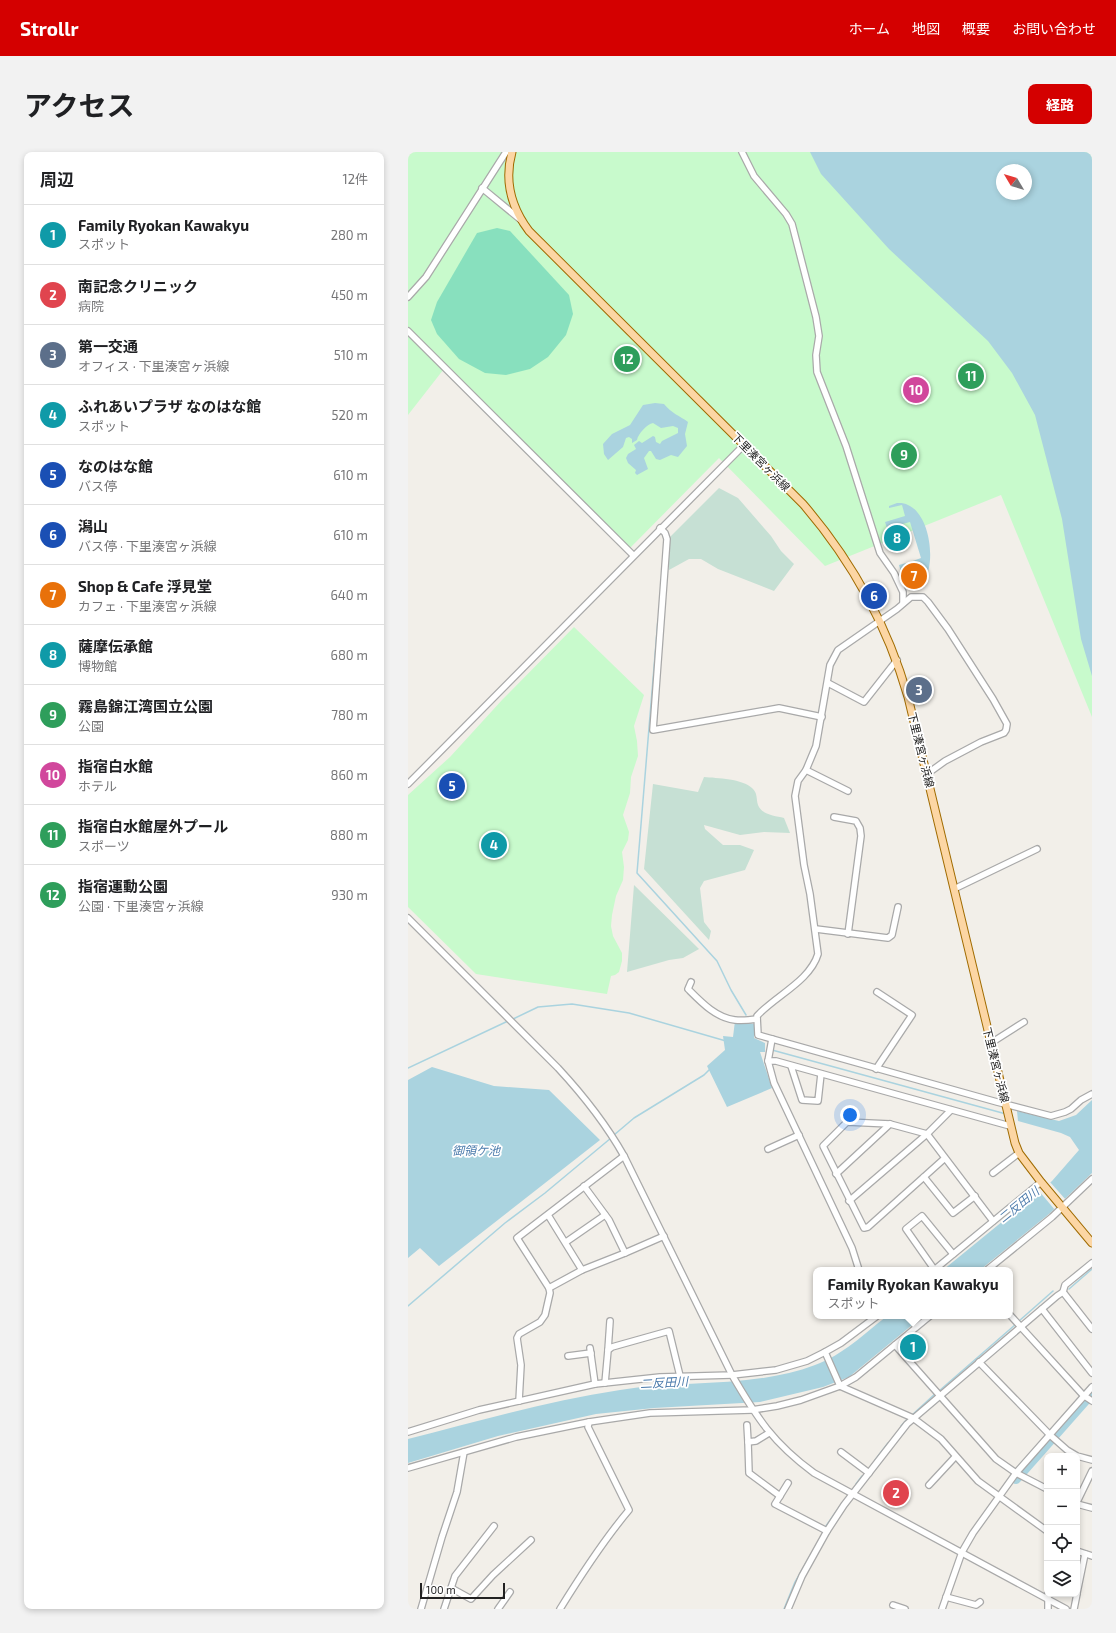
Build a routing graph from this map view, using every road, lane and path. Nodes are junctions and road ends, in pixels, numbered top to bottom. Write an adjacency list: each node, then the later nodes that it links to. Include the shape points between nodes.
1 (506, 152): 4 (street)
2 (512, 152): 5 (main road, 下里湊宮ヶ浜線, via 508,175 509,188)
3 (742, 152): 11 (street, via 754,176 792,224 820,336 816,355 817,372 846,446 880,553 903,592)
4 (482, 188): 5 (street); 6 (street, via 426,276)
5 (521, 220): 8 (main road, 下里湊宮ヶ浜線)
6 (408, 297)
7 (408, 331): 10 (street)
8 (744, 445): 9 (street); 12 (main road, 下里湊宮ヶ浜線, via 803,504 830,538 856,575)
9 (660, 528): 10 (street); 15 (street, via 667,539 653,730 779,708)
10 (633, 555): 18 (street)
11 (903, 603): 12 (street); 17 (street, via 911,597 920,596 926,599 1007,724 1004,733 981,742)
12 (880, 619): 13 (main road, 下里湊宮ヶ浜線); 14 (street, via 838,650 830,665)
13 (897, 660): 14 (street, via 864,702); 17 (main road, 下里湊宮ヶ浜線)
14 (828, 683): 15 (street)
15 (822, 718): 16 (street, via 816,746)
16 (806, 770): 19 (street); 25 (street, via 798,781 795,796)
17 (927, 774): 22 (main road, 下里湊宮ヶ浜線)
18 (408, 784)
19 (848, 791)
20 (834, 817): 26 (street, via 856,821 860,828 858,867)
21 (1037, 848): 22 (street)
22 (954, 890): 32 (main road, 下里湊宮ヶ浜線)
23 (898, 907): 26 (street, via 892,935 888,938)
24 (408, 918): 46 (street, via 570,1080 609,1131)
25 (816, 929): 26 (street); 29 (street, via 818,954 814,964 786,992 763,1009)
26 (848, 934)
27 (691, 982): 29 (street, via 688,989 718,1015 735,1020)
28 (877, 992): 35 (street, via 912,1015)
29 (757, 1020): 31 (street, via 758,1035)
30 (1024, 1022): 32 (street)
31 (772, 1040): 33 (street); 35 (street)
32 (991, 1043): 38 (main road, 下里湊宮ヶ浜線)
33 (768, 1058): 34 (street); 43 (street, via 774,1083)
34 (791, 1066): 36 (street); 36 (street, via 802,1100 818,1101)
35 (876, 1069): 38 (street)
36 (821, 1074): 39 (street)
37 (1092, 1094): 38 (street, via 1065,1112 1051,1116)
38 (1006, 1104): 41 (main road, 下里湊宮ヶ浜線)
39 (951, 1110): 41 (street); 42 (street)
40 (890, 1124): 42 (street); 49 (street); 49 (street, via 847,1122 823,1146)
41 (1010, 1126): 45 (main road, 下里湊宮ヶ浜線)
42 (927, 1134): 47 (street); 55 (street)
43 (799, 1135): 44 (street); 66 (street, via 852,1248)
44 (768, 1149)
45 (1019, 1153): 48 (street); 52 (main road, 下里湊宮ヶ浜線)
46 (624, 1156): 53 (street); 60 (street)
47 (945, 1158): 50 (street); 54 (street)
48 (993, 1173)
49 (836, 1174): 55 (street)
50 (924, 1177): 54 (street, via 953,1213); 55 (street, via 868,1227 864,1228)
51 (1092, 1179): 56 (street)
52 (1041, 1182): 56 (main road, 下里湊宮ヶ浜線); 59 (street)
53 (584, 1186): 57 (street); 58 (street)
54 (975, 1196): 59 (street)
55 (849, 1201)
56 (1061, 1206): 62 (main road, 下里湊宮ヶ浜線); 69 (street)
57 (548, 1215): 61 (street); 71 (street, via 517,1238)
58 (605, 1215): 61 (street); 63 (street)
59 (994, 1221): 64 (street)
60 (664, 1236): 63 (street); 88 (street)
61 (566, 1242): 70 (street)
62 (1092, 1244)
63 (625, 1253): 70 (street)
64 (953, 1254): 67 (street, via 922,1216 906,1230); 68 (street)
65 (1092, 1263): 72 (street, via 1065,1285)
66 (858, 1267)
67 (932, 1267)
68 (938, 1267)
69 (990, 1267)
70 (582, 1270): 71 (street)
71 (550, 1288): 96 (street, via 545,1314 540,1322 519,1334 517,1338 521,1365)
72 (1063, 1292): 73 (street); 81 (street)
73 (1042, 1309): 80 (street); 87 (street)
74 (1013, 1318): 80 (street)
75 (867, 1319): 79 (street)
76 (873, 1319): 79 (street)
77 (926, 1319): 82 (street)
78 (610, 1321): 83 (street)
79 (868, 1323): 84 (street)
80 (1018, 1324): 86 (street); 95 (street)
81 (1092, 1329)
82 (895, 1344): 92 (street, via 856,1377); 94 (street)
83 (608, 1350): 89 (street, via 612,1346 669,1331); 90 (street)
84 (825, 1352): 88 (street, via 776,1370); 92 (street)
85 (568, 1356): 91 (street, via 591,1350)
86 (979, 1362): 94 (street); 103 (street)
87 (1092, 1373)
88 (732, 1375): 89 (street); 97 (street)
89 (680, 1376): 90 (street)
90 (605, 1383): 91 (street)
91 (596, 1384): 96 (street)
92 (840, 1386): 97 (street, via 783,1404); 98 (street)
93 (1092, 1387): 95 (street)
94 (938, 1394): 98 (street); 112 (street, via 996,1459)
95 (1087, 1398): 103 (street)
96 (519, 1401): 101 (street, via 463,1414)
97 (752, 1410): 99 (street, via 650,1414); 102 (street)
98 (910, 1417): 107 (street, via 940,1439); 111 (street)
99 (589, 1422): 105 (street, via 516,1437); 143 (street, via 588,1427 630,1510 586,1566)
100 (747, 1425): 104 (street)
101 (408, 1432)
102 (769, 1433): 104 (street, via 756,1442); 116 (street, via 814,1473)
103 (1052, 1437): 108 (street, via 1077,1456); 112 (street)
104 (748, 1442): 117 (street, via 749,1473)
105 (464, 1452): 109 (street); 140 (street, via 457,1492)
106 (841, 1452): 111 (street)
107 (955, 1457): 114 (street); 118 (street, via 972,1476)
108 (1092, 1460)
109 (408, 1468)
110 (1092, 1471): 119 (street)
111 (869, 1473): 116 (street)
112 (1019, 1474): 115 (street); 118 (street)
113 (788, 1483): 117 (street)
114 (929, 1485)
115 (1044, 1487)
116 (853, 1494): 124 (street); 126 (street)
117 (780, 1496): 124 (street, via 775,1504)
118 (999, 1497): 123 (street); 126 (street, via 972,1533)
119 (1080, 1497)
120 (1080, 1504): 121 (street)
121 (1092, 1508)
122 (494, 1526): 131 (street, via 455,1576)
123 (1044, 1529)
124 (827, 1530): 144 (street, via 802,1576)
125 (531, 1540): 131 (street, via 471,1599)
126 (962, 1552): 133 (street); 134 (street)
127 (1080, 1552): 128 (street)
128 (1085, 1554): 129 (street); 130 (street)
129 (1092, 1556)
130 (1080, 1578)
131 (451, 1588): 141 (street)
132 (510, 1592): 142 (street)
133 (1044, 1594)
134 (946, 1596): 138 (street, via 976,1606); 146 (street)
135 (1048, 1597): 147 (street)
136 (1049, 1597): 148 (street)
137 (1076, 1597): 149 (street)
138 (980, 1602)
139 (893, 1605): 145 (street)
140 (422, 1609)
141 (444, 1609)
142 (498, 1609)
143 (560, 1609)
144 (788, 1609)
145 (904, 1609)
146 (942, 1609)
147 (1048, 1609)
148 (1066, 1609)
149 (1074, 1609)

